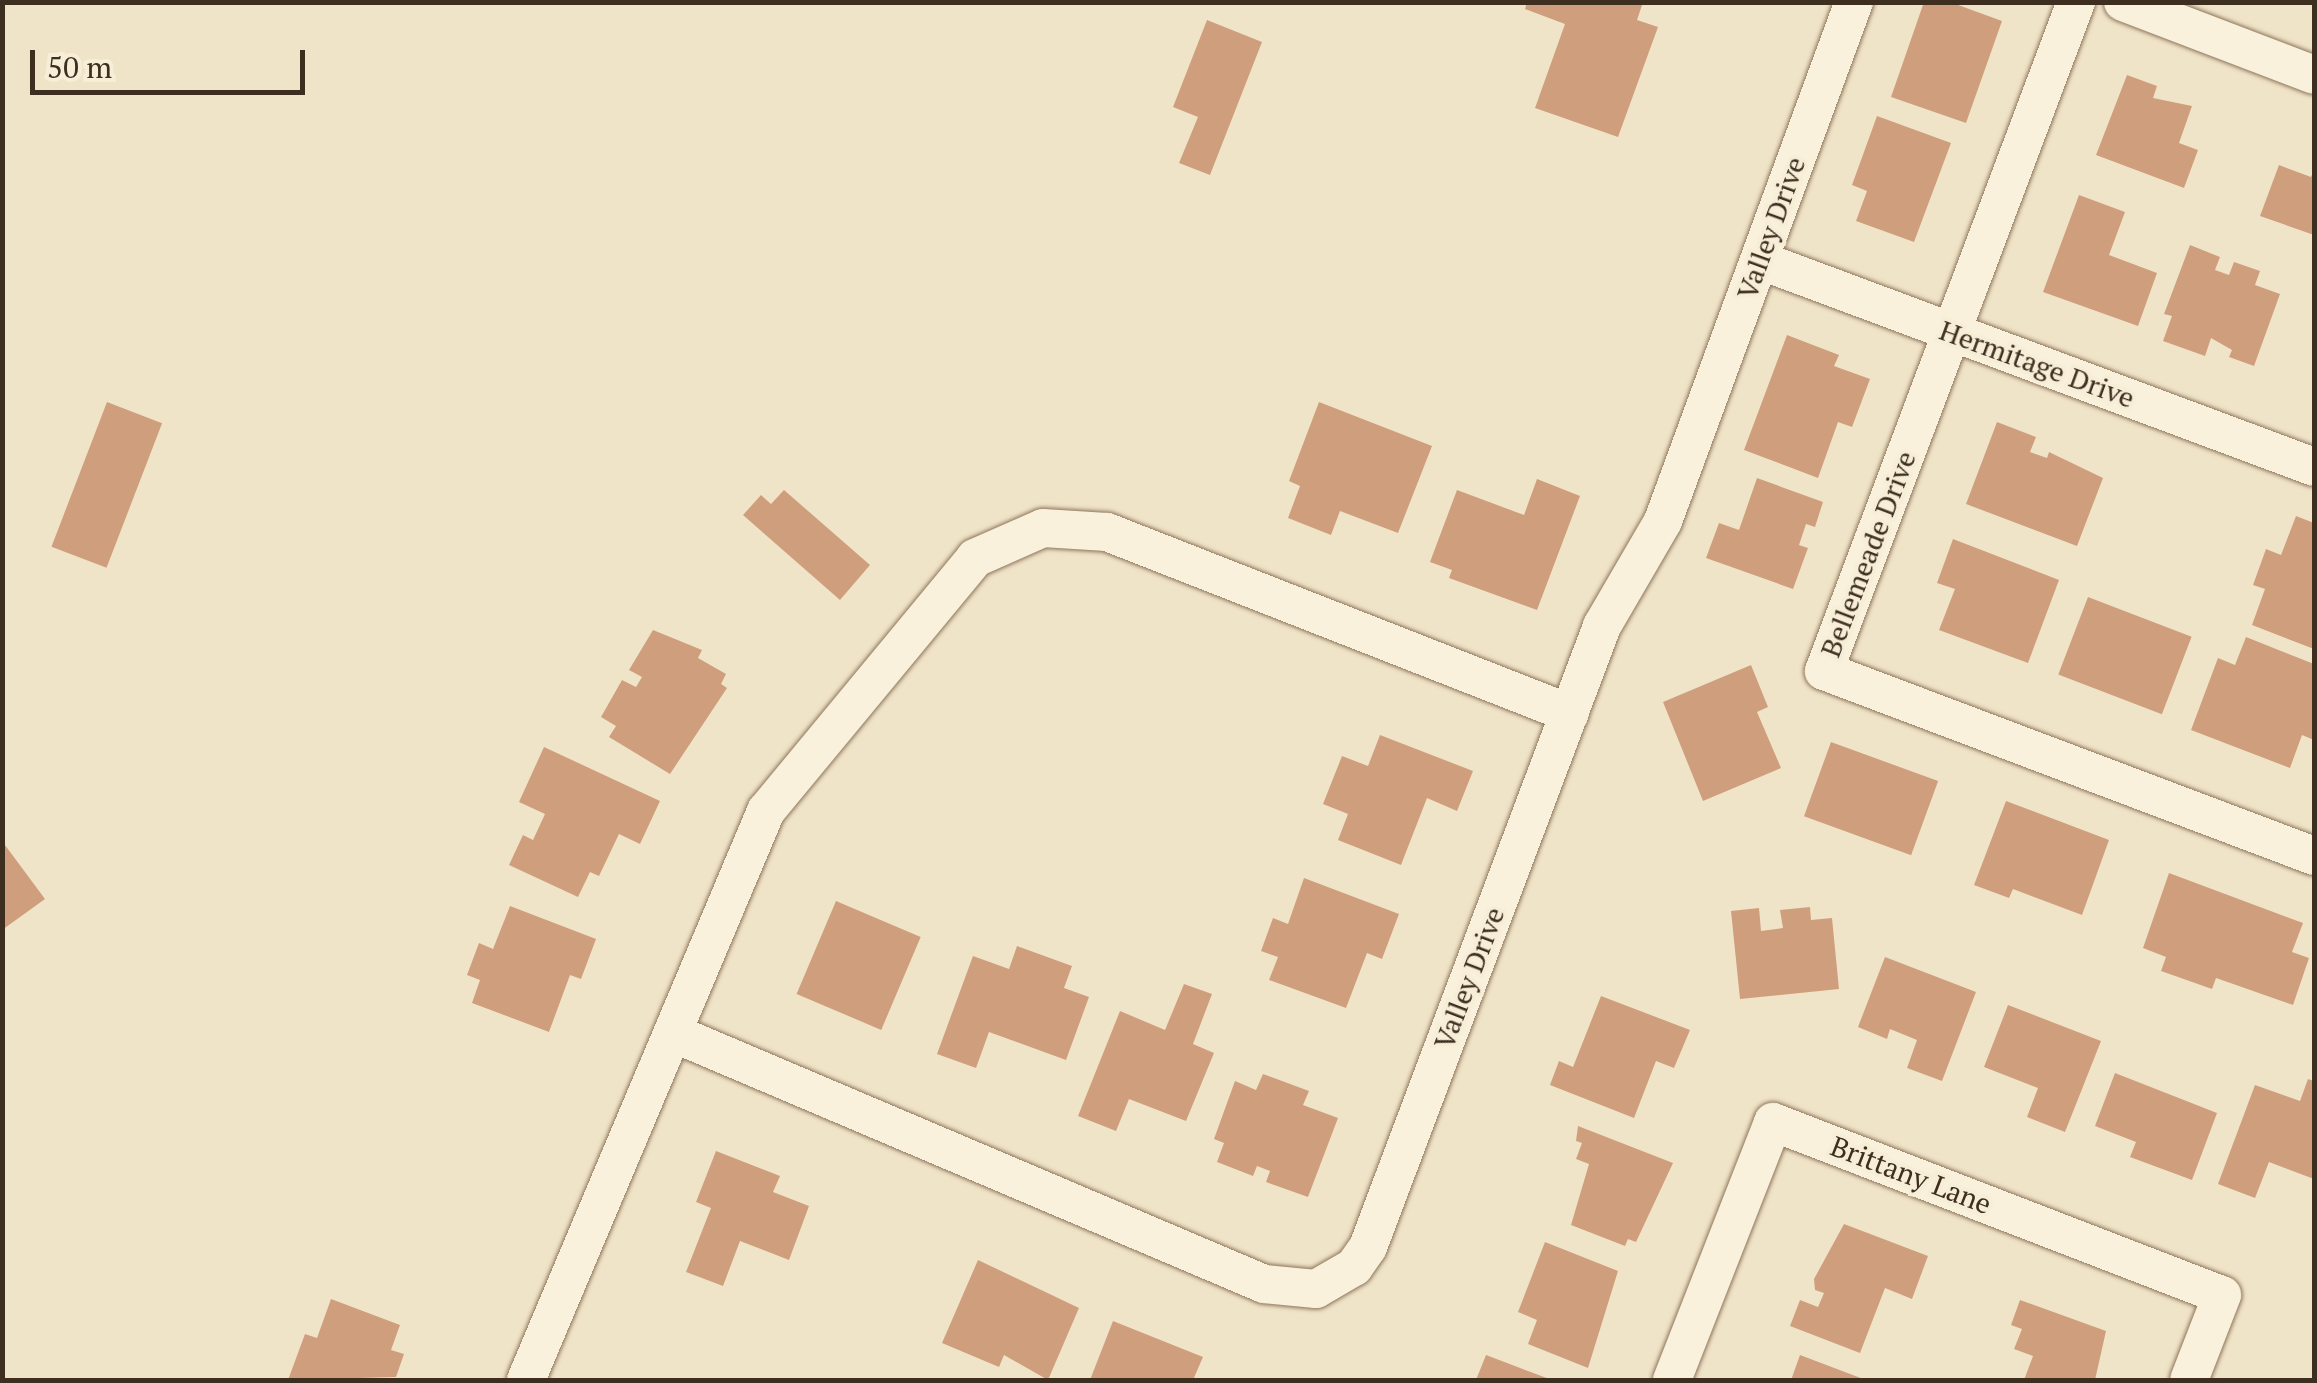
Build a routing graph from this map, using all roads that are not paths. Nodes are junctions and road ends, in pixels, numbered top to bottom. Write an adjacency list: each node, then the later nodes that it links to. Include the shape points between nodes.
1 (1854, 2): 5 (street, Valley Drive)
2 (2076, 2): 6 (street, Bellemeade Drive)
3 (2123, 2): 4 (street)
4 (2314, 75)
5 (1759, 260): 6 (street, Hermitage Drive); 8 (street, Valley Drive, via 1663,522 1602,626)
6 (1952, 332): 7 (street, Hermitage Drive); 9 (street, Bellemeade Drive, via 1824,672)
7 (2314, 467)
8 (1570, 713): 10 (street, via 1107,532 1042,528 975,558 766,811); 10 (street, Valley Drive, via 1368,1248 1354,1267 1316,1289 1264,1284)
9 (2314, 856)
10 (673, 1033): 11 (street)
11 (526, 1380)
12 (1672, 1380): 13 (street, Brittany Lane, via 1773,1122 2222,1296)
13 (2189, 1380)

